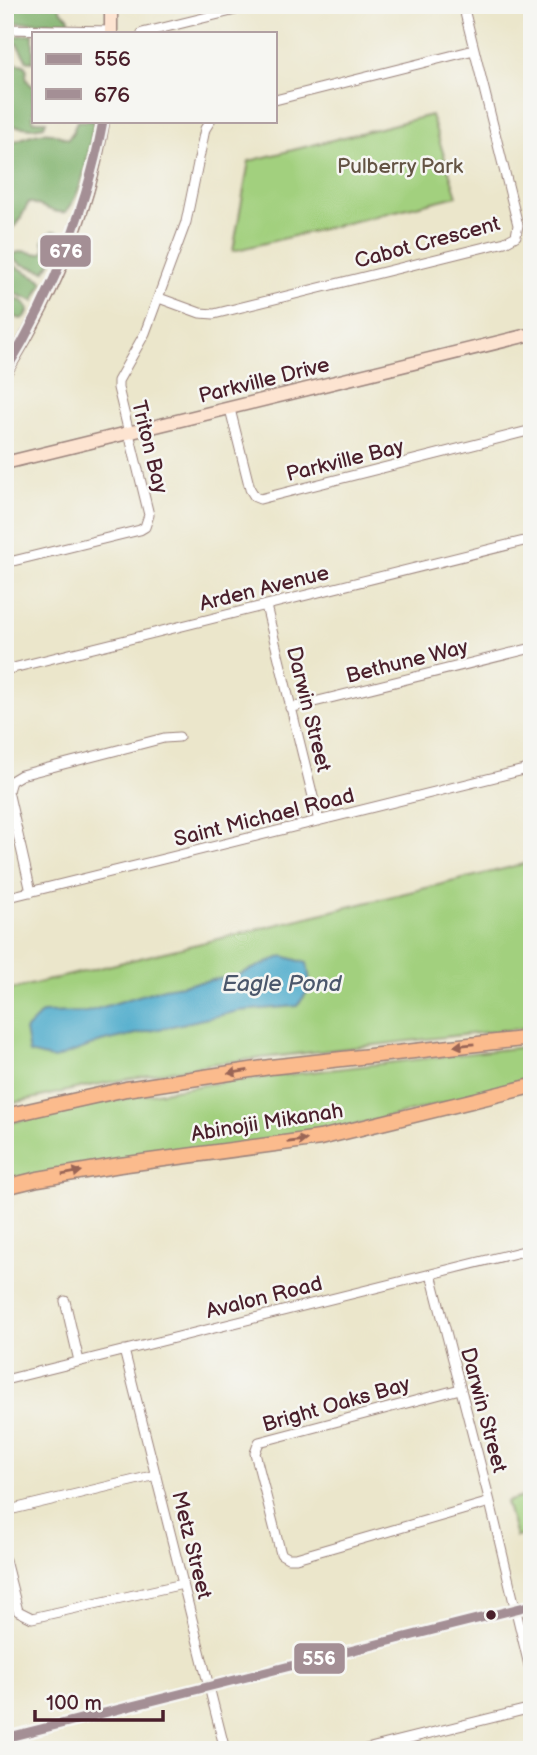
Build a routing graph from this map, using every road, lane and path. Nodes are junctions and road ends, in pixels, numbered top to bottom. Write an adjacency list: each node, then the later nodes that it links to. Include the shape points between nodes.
1 (111, 5): 5 (street)
2 (256, 5): 6 (street)
3 (463, 5): 7 (street, Cabot Crescent)
4 (5, 29): 5 (street)
5 (111, 32)
6 (146, 32)
7 (474, 50): 8 (street); 11 (street, Cabot Crescent, via 518,225 516,236 214,314)
8 (276, 100)
9 (103, 122): 13 (street, via 89,187 61,269)
10 (209, 122): 11 (street, Triton Bay, via 189,211)
11 (159, 298): 16 (street, Triton Bay, via 118,380)
12 (532, 334): 14 (street, Parkville Drive)
13 (5, 372)
14 (230, 409): 15 (street, Parkville Bay, via 250,489 260,499); 16 (street, Parkville Drive)
15 (532, 430)
16 (127, 433): 17 (street, Parkville Drive); 19 (street, Triton Bay, via 149,515 145,527)
17 (5, 463)
18 (532, 538): 20 (street, Arden Avenue)
19 (5, 563)
20 (266, 606): 22 (street, Arden Avenue); 23 (street, Darwin Street)
21 (532, 648): 23 (street, Bethune Way)
22 (5, 670)
23 (290, 708): 26 (street, Darwin Street)
24 (179, 737): 27 (street, via 20,775 11,781 9,796)
25 (532, 768): 26 (street, Saint Michael Road)
26 (319, 821): 27 (street, Saint Michael Road)
27 (31, 892): 28 (street, Saint Michael Road)
28 (5, 898)
29 (532, 1038): 31 (main road, one-way to 31, via 257,1069 126,1089)
30 (532, 1086): 32 (main road, Abinojii Mikanah, one-way to 30, via 120,1165 320,1138)
31 (5, 1116)
32 (5, 1187)
33 (532, 1249): 34 (street, Avalon Road)
34 (431, 1274): 36 (street, Avalon Road); 39 (street, Darwin Street)
35 (65, 1301): 37 (street)
36 (124, 1350): 37 (street, Avalon Road); 40 (street, Metz Street)
37 (79, 1360): 38 (street, Avalon Road)
38 (5, 1380)
39 (460, 1389): 41 (street, Darwin Street); 41 (street, Bright Oaks Bay, via 259,1443 255,1453 281,1554 296,1558)
40 (156, 1475): 42 (street); 44 (street, Metz Street)
41 (490, 1502): 46 (street, Darwin Street)
42 (5, 1511)
43 (5, 1560): 44 (street, via 18,1611 32,1618)
44 (183, 1584): 48 (street, Metz Street)
45 (532, 1605): 46 (street)
46 (515, 1609): 47 (street, Darwin Street); 48 (street)
47 (532, 1678)
48 (209, 1688): 50 (street); 51 (street, Metz Street)
49 (532, 1708): 52 (street)
50 (5, 1738)
51 (225, 1750)
52 (362, 1750)

